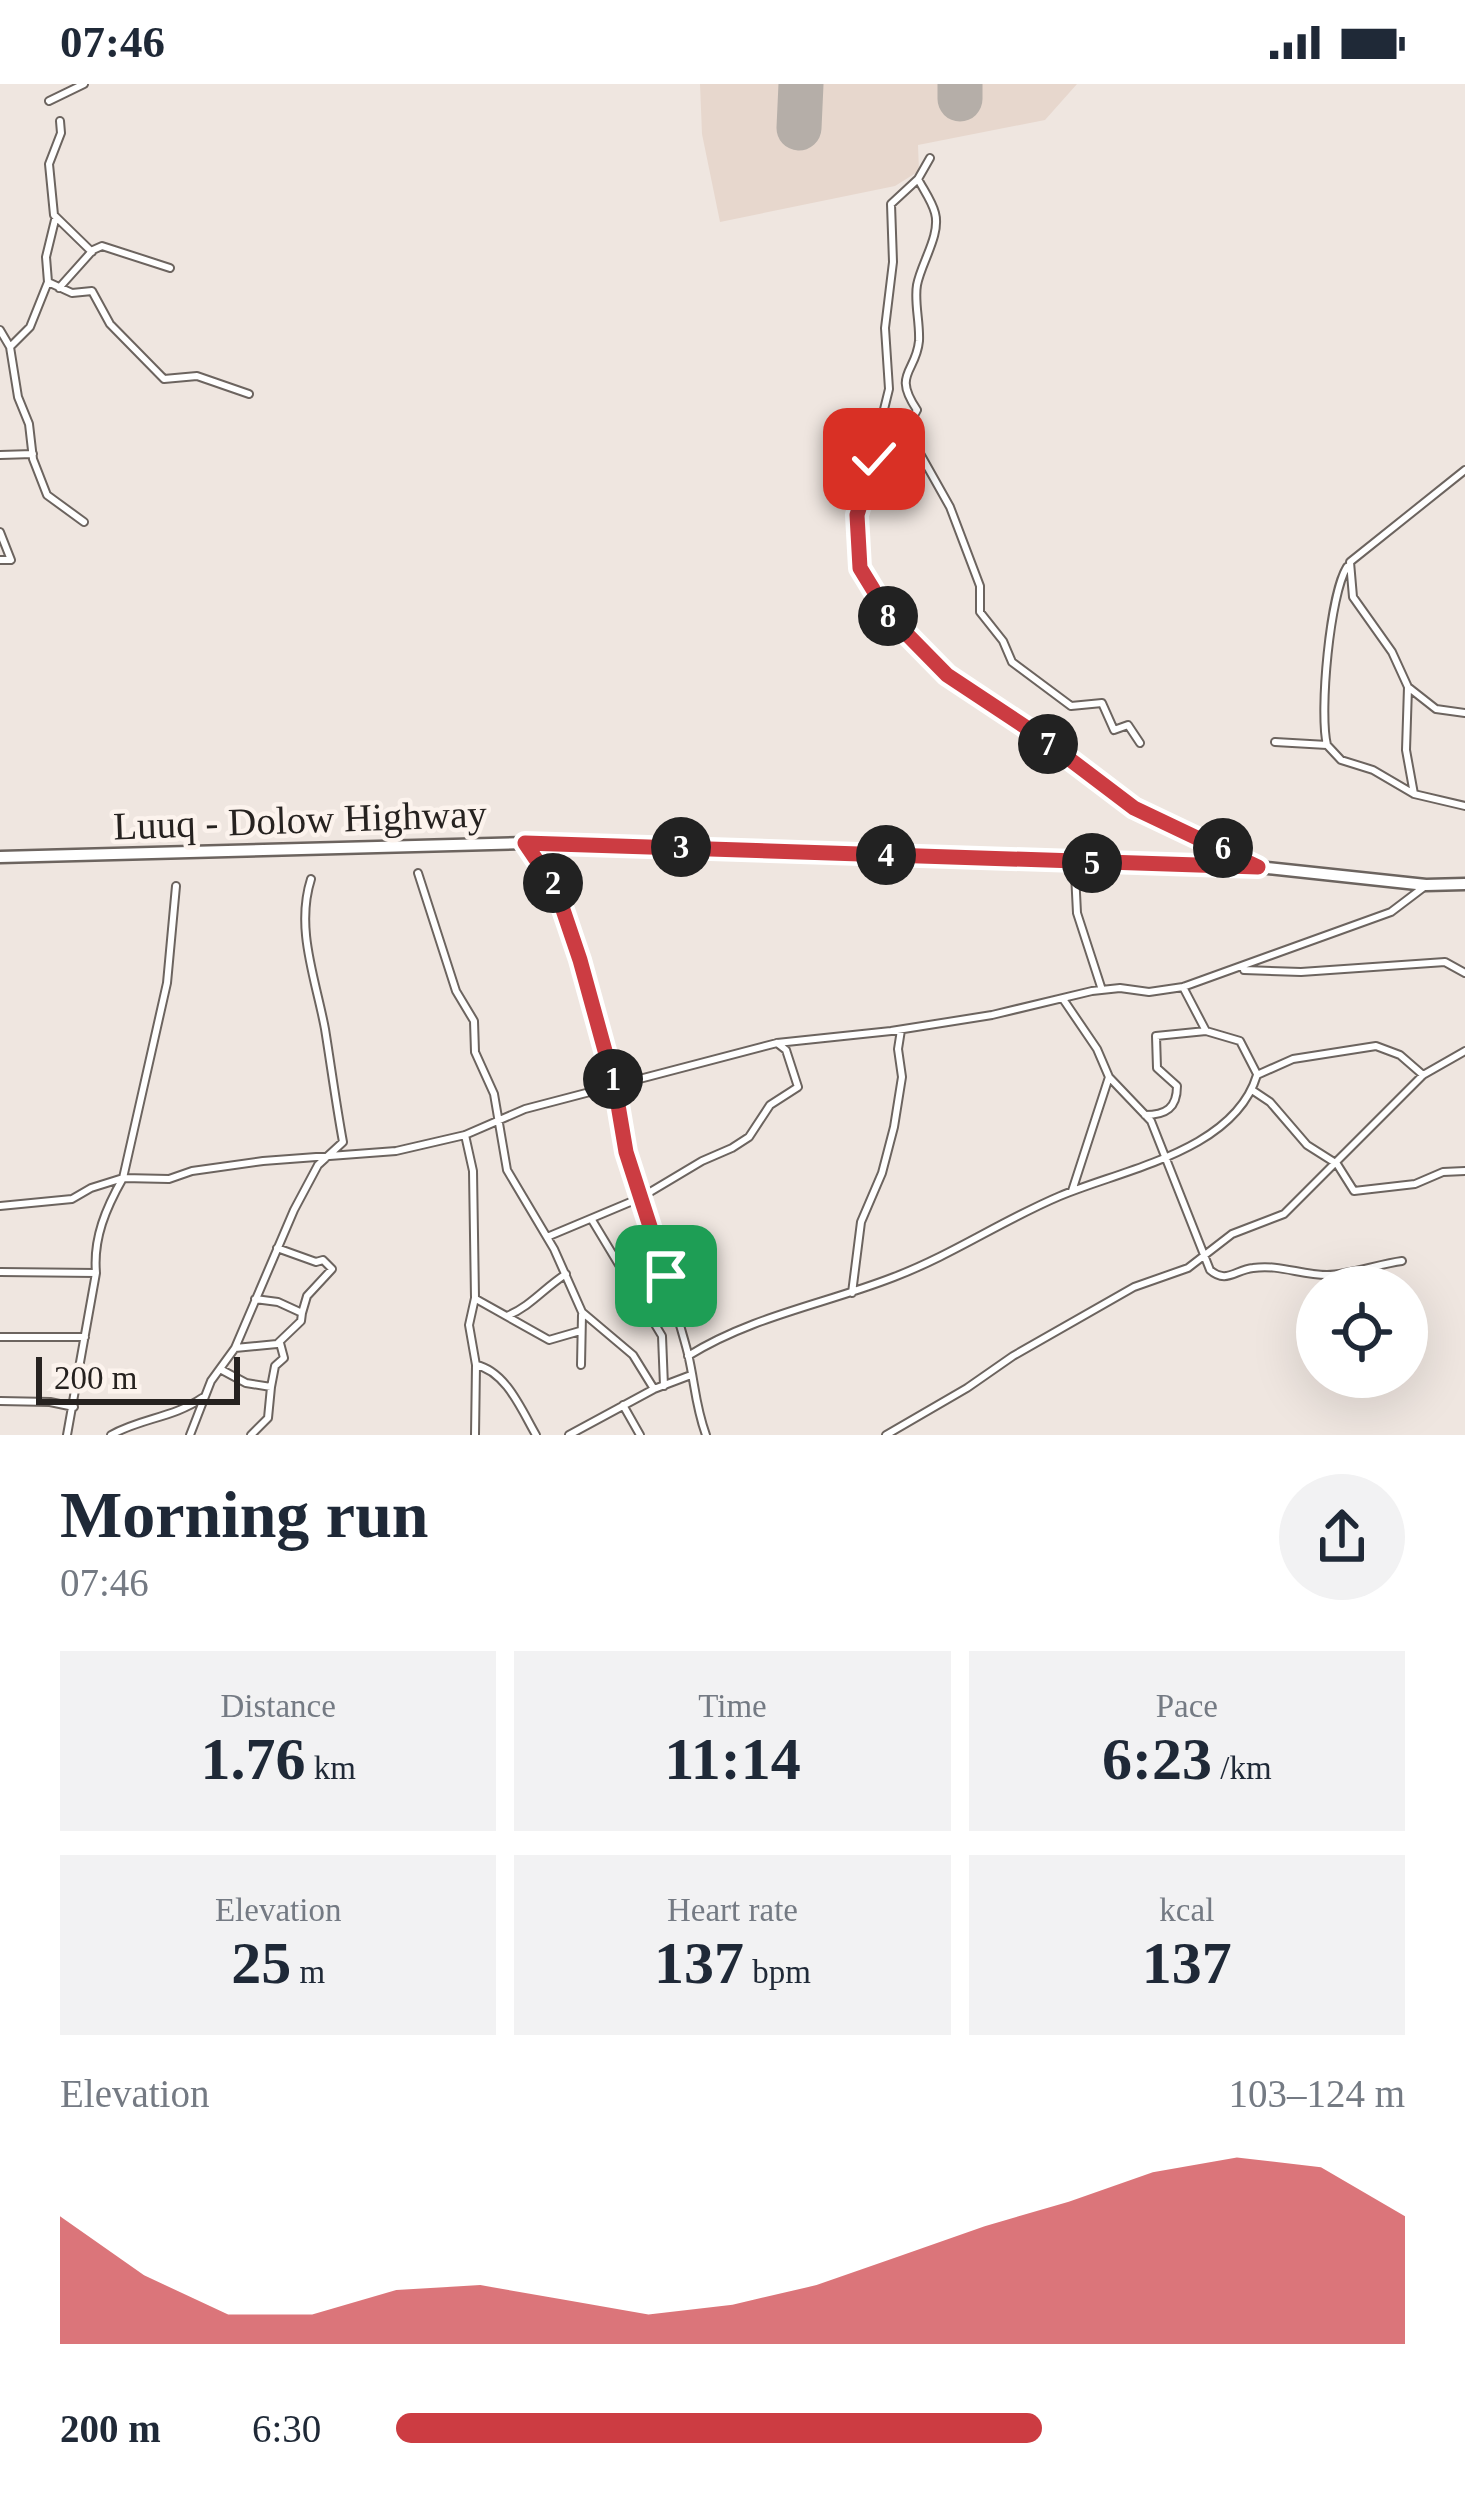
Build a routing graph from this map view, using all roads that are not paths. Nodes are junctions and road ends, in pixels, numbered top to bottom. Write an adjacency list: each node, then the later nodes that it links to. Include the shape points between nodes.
1 (84, 84): 2 (street)
2 (49, 101)
3 (60, 121): 6 (street, via 49,164)
4 (930, 158): 5 (street)
5 (918, 179): 24 (street, via 936,214 915,292 919,343 906,393 917,410 910,423 980,586 980,613 1012,662 1071,706 1102,703 1114,730 1128,725); 30 (street, via 891,204 889,389 857,515 860,568 890,617 947,675 1134,808)
6 (56, 220): 7 (street); 9 (street)
7 (92, 252): 8 (street, via 108,246); 10 (street)
8 (170, 268)
9 (48, 282): 10 (street); 12 (street, via 34,319)
10 (59, 289): 13 (street, via 92,291 110,325 164,379 196,376)
11 (0, 330): 12 (street)
12 (10, 347): 14 (street)
13 (249, 394)
14 (33, 454): 15 (street); 17 (street, via 47,495)
15 (0, 455)
16 (1465, 470): 20 (street)
17 (84, 522)
18 (0, 532): 19 (street, via 11,560)
19 (0, 560)
20 (1350, 562): 21 (street, via 1353,597); 25 (street, via 1338,581 1326,674)
21 (1408, 687): 22 (street, via 1436,709); 26 (street)
22 (1465, 713)
23 (1276, 742): 25 (street)
24 (1141, 743)
25 (1327, 745): 26 (street, via 1341,760)
26 (1414, 794): 27 (street)
27 (1465, 806)
28 (525, 843): 29 (main road, Luuq - Dolow Highway); 30 (main road, Luuq - Dolow Highway); 49 (street, via 556,889)
29 (0, 857)
30 (1258, 867): 35 (main road, Luuq - Dolow Highway)
31 (418, 873): 52 (street, via 456,991 474,1021 475,1052)
32 (1075, 873): 40 (street, via 1077,913)
33 (310, 879): 54 (street, via 310,969 343,1142)
34 (1465, 884): 35 (main road, Luuq - Dolow Highway)
35 (1426, 885): 37 (street, via 1390,913)
36 (176, 886): 58 (street, via 167,982)
37 (1239, 970): 38 (street, via 1445,962); 39 (street)
38 (1465, 973)
39 (1183, 987): 40 (street); 43 (street)
40 (1102, 990): 41 (street)
41 (1064, 999): 42 (street); 48 (street)
42 (902, 1030): 44 (street); 70 (street, via 894,1127 861,1222)
43 (1206, 1031): 46 (street, via 1240,1041); 51 (street, via 1156,1036 1157,1068 1178,1086 1177,1099 1158,1115)
44 (777, 1043): 49 (street); 60 (street, via 793,1066 796,1091 770,1105 749,1137)
45 (1465, 1051): 47 (street)
46 (1257, 1075): 47 (street, via 1293,1059 1376,1046); 50 (street)
47 (1424, 1075): 56 (street)
48 (1109, 1076): 51 (street); 59 (street)
49 (615, 1087): 52 (street); 60 (street)
50 (1252, 1090): 55 (street, via 1199,1141); 56 (street)
51 (1145, 1114): 55 (street)
52 (497, 1119): 53 (street); 63 (street, via 507,1170)
53 (464, 1135): 54 (street); 71 (street, via 473,1171)
54 (333, 1155): 58 (street, via 169,1179); 64 (street, via 318,1166)
55 (1168, 1157): 59 (street); 65 (street)
56 (1337, 1164): 57 (street, via 1360,1192); 65 (street, via 1284,1214)
57 (1465, 1171)
58 (123, 1178): 61 (street, via 72,1199); 68 (street, via 94,1249)
59 (1072, 1191): 70 (street)
60 (640, 1198): 62 (street); 81 (street)
61 (0, 1206)
62 (592, 1220): 63 (street); 86 (street, via 662,1336)
63 (547, 1237): 69 (street)
64 (277, 1248): 72 (street); 74 (street, via 332,1269)
65 (1206, 1254): 66 (street, via 1210,1270 1230,1277 1276,1265 1328,1275); 102 (street, via 1117,1297)
66 (1402, 1261)
67 (0, 1272): 68 (street)
68 (96, 1273): 78 (street)
69 (566, 1274): 73 (street); 75 (street)
70 (852, 1293): 81 (street, via 740,1326)
71 (475, 1298): 75 (street); 82 (street, via 469,1325)
72 (255, 1299): 74 (street); 80 (street)
73 (583, 1312): 76 (street); 88 (street, via 633,1355)
74 (302, 1313): 79 (street)
75 (507, 1316): 76 (street, via 549,1340)
76 (580, 1331): 83 (street)
77 (0, 1337): 78 (street)
78 (85, 1337): 92 (street)
79 (280, 1343): 80 (street); 87 (street, via 284,1358)
80 (235, 1348): 84 (street)
81 (688, 1355): 85 (street)
82 (476, 1364): 97 (street); 98 (street, via 504,1383)
83 (580, 1365)
84 (220, 1369): 87 (street); 89 (street)
85 (691, 1375): 86 (street); 101 (street)
86 (664, 1386): 88 (street)
87 (271, 1387): 96 (street, via 268,1418)
88 (653, 1389): 91 (street)
89 (205, 1396): 93 (street); 95 (street)
90 (0, 1401): 92 (street)
91 (623, 1405): 99 (street); 100 (street)
92 (74, 1407): 94 (street)
93 (193, 1434)
94 (67, 1435)
95 (111, 1435)
96 (251, 1435)
97 (476, 1435)
98 (536, 1435)
99 (569, 1435)
100 (640, 1435)
101 (706, 1435)
102 (886, 1435)

